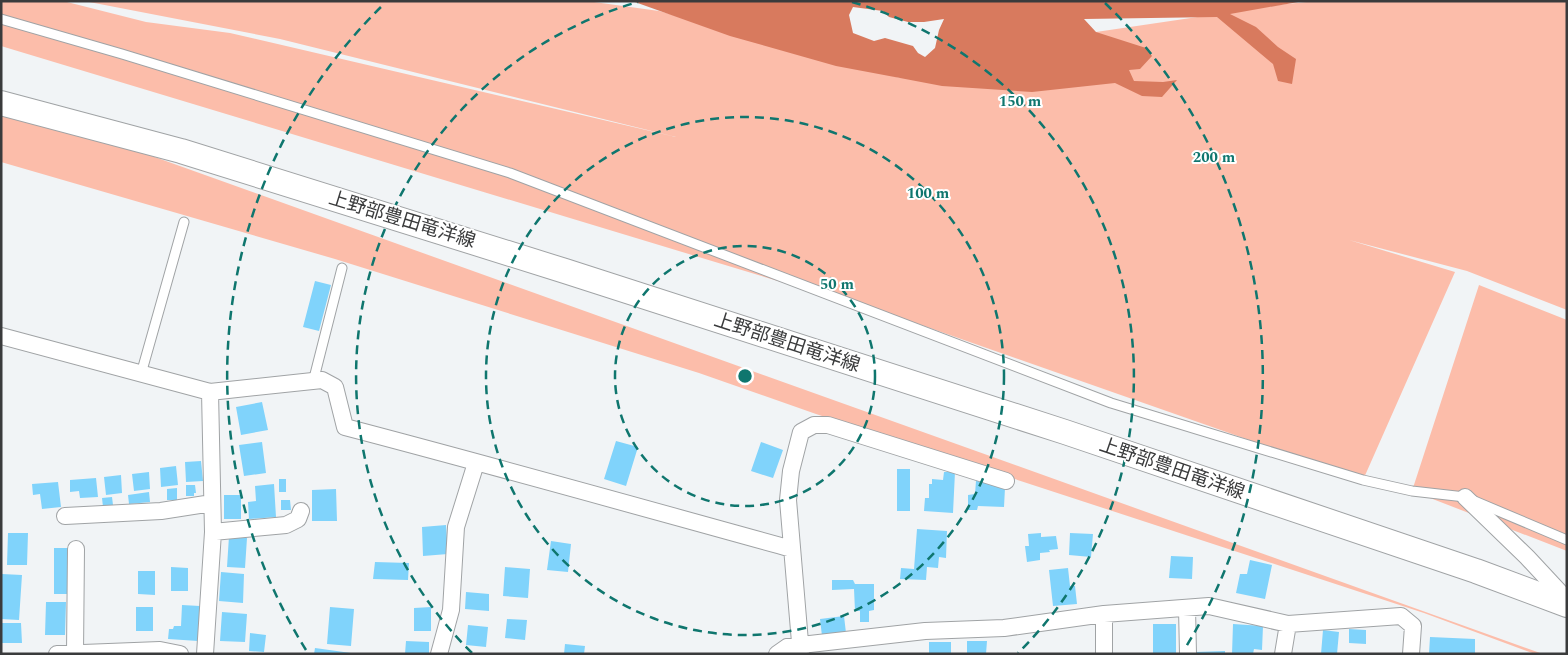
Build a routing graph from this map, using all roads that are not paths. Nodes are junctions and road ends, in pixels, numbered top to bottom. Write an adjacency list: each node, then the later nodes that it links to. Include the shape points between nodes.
1 (1, 19): 11 (lane, via 510,173 1112,403 1363,480 1412,491)
2 (1, 102): 20 (main road, 上野部豊田竜洋線, via 181,151 574,274 1074,435)
3 (184, 222): 6 (lane)
4 (342, 268): 7 (lane)
5 (1, 336): 6 (street)
6 (142, 374): 8 (street)
7 (313, 382): 8 (street); 9 (street, via 322,380 335,386 345,427)
8 (210, 392): 12 (street)
9 (476, 463): 18 (street); 29 (street, via 456,527 451,610)
10 (1006, 481): 18 (street, via 828,425 814,425 802,432 791,471 788,500)
11 (1465, 497): 16 (lane); 19 (street, via 1527,556)
12 (212, 504): 14 (street, via 161,511); 15 (street)
13 (301, 511): 15 (street, via 298,519 286,525)
14 (65, 516)
15 (213, 532): 28 (street)
16 (1567, 540)
17 (76, 549): 25 (street)
18 (792, 549): 24 (street)
19 (1567, 600)
20 (1567, 605)
21 (1188, 608): 22 (street); 23 (street, via 1209,606); 32 (street)
22 (1104, 614): 24 (street, via 1004,628 924,632); 31 (street)
23 (1288, 624): 33 (street); 34 (street, via 1401,616 1413,626)
24 (801, 649): 30 (street, via 787,647)
25 (75, 653): 26 (street); 27 (street, via 160,650)
26 (57, 654)
27 (180, 654)
28 (205, 654)
29 (439, 654)
30 (778, 654)
31 (1104, 654)
32 (1188, 654)
33 (1283, 654)
34 (1411, 654)

